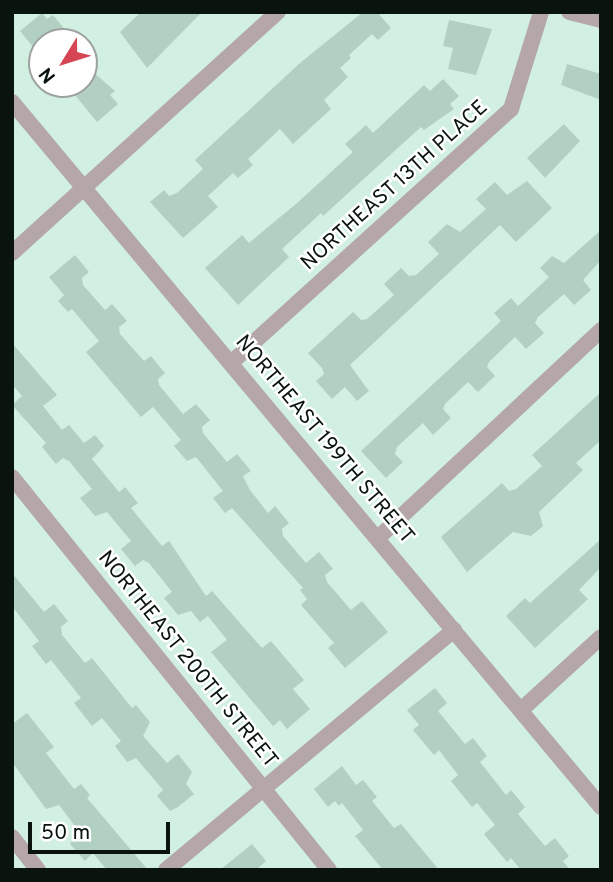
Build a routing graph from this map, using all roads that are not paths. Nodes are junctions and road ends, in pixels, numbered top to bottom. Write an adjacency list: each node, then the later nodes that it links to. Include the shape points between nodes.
1 (278, 12): 6 (street)
2 (541, 12): 9 (street, NORTHEAST 13TH PLACE, via 511,108)
3 (569, 12): 4 (street)
4 (601, 20)
5 (12, 102): 6 (street, NORTHEAST 199TH STREET)
6 (85, 191): 7 (street); 9 (street, NORTHEAST 199TH STREET)
7 (12, 253)
8 (601, 330): 11 (street)
9 (232, 362): 11 (street, NORTHEAST 199TH STREET)
10 (12, 477): 15 (street, NORTHEAST 200TH STREET)
11 (378, 538): 12 (street, NORTHEAST 199TH STREET)
12 (454, 630): 14 (street, NORTHEAST 199TH STREET); 15 (street)
13 (601, 637): 14 (street)
14 (521, 710): 16 (street, NORTHEAST 199TH STREET)
15 (262, 788): 19 (street); 20 (street, NORTHEAST 200TH STREET)
16 (601, 807)
17 (12, 837): 18 (street)
18 (38, 870)
19 (166, 870)
20 (329, 870)

